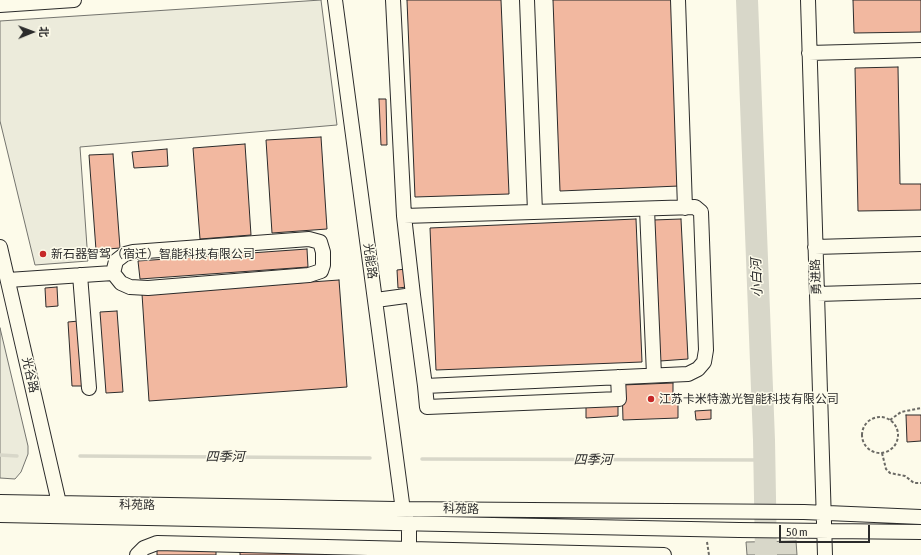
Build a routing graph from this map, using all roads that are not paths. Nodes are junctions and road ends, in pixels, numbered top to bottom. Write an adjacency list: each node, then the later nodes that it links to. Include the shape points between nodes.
1 (74, 0): 7 (street)
2 (334, 0): 23 (street, 光能路)
3 (393, 0): 13 (street)
4 (528, 0): 12 (street)
5 (678, 0): 10 (street)
6 (808, 0): 9 (street, 勇进路)
7 (0, 5)
8 (921, 50): 9 (street)
9 (810, 53): 16 (street, 勇进路)
10 (685, 208): 11 (street); 24 (street, via 695,207 701,212 706,350 704,362 688,374)
11 (647, 209): 12 (street); 24 (street)
12 (535, 212): 13 (street)
13 (404, 216): 22 (street)
14 (921, 244): 16 (street)
15 (0, 247): 19 (street, 光谷路)
16 (816, 247): 21 (street, 勇进路)
17 (113, 273): 17 (street, via 121,283 130,287 148,288 309,275 321,271 323,252 320,242 309,239 133,252 116,261); 18 (street)
18 (80, 275): 19 (street); 27 (street)
19 (8, 280): 29 (street, 光谷路)
20 (921, 291): 21 (street)
21 (817, 294): 30 (street, 勇进路)
22 (413, 295): 23 (street); 26 (street)
23 (376, 300): 33 (street, 光能路)
24 (654, 375): 25 (street)
25 (618, 377): 26 (street); 26 (street, via 618,399 427,407)
26 (424, 386)
27 (89, 388)
28 (0, 502): 29 (street, 科苑路)
29 (59, 503): 33 (street, 科苑路)
30 (824, 512): 32 (street, 科苑路); 33 (street, 科苑路); 34 (street, 勇进路)
31 (0, 515): 33 (street, 科苑路)
32 (921, 517)
33 (405, 518): 34 (street, 科苑路); 38 (street, 光能路)
34 (824, 531): 35 (street, 科苑路); 42 (street, 勇进路)
35 (921, 532)
36 (226, 550): 37 (street); 40 (street, via 157,543 144,548)
37 (387, 551): 38 (street)
38 (409, 552): 39 (street)
39 (538, 553): 41 (street)
40 (137, 555)
41 (664, 555)
42 (825, 555)

